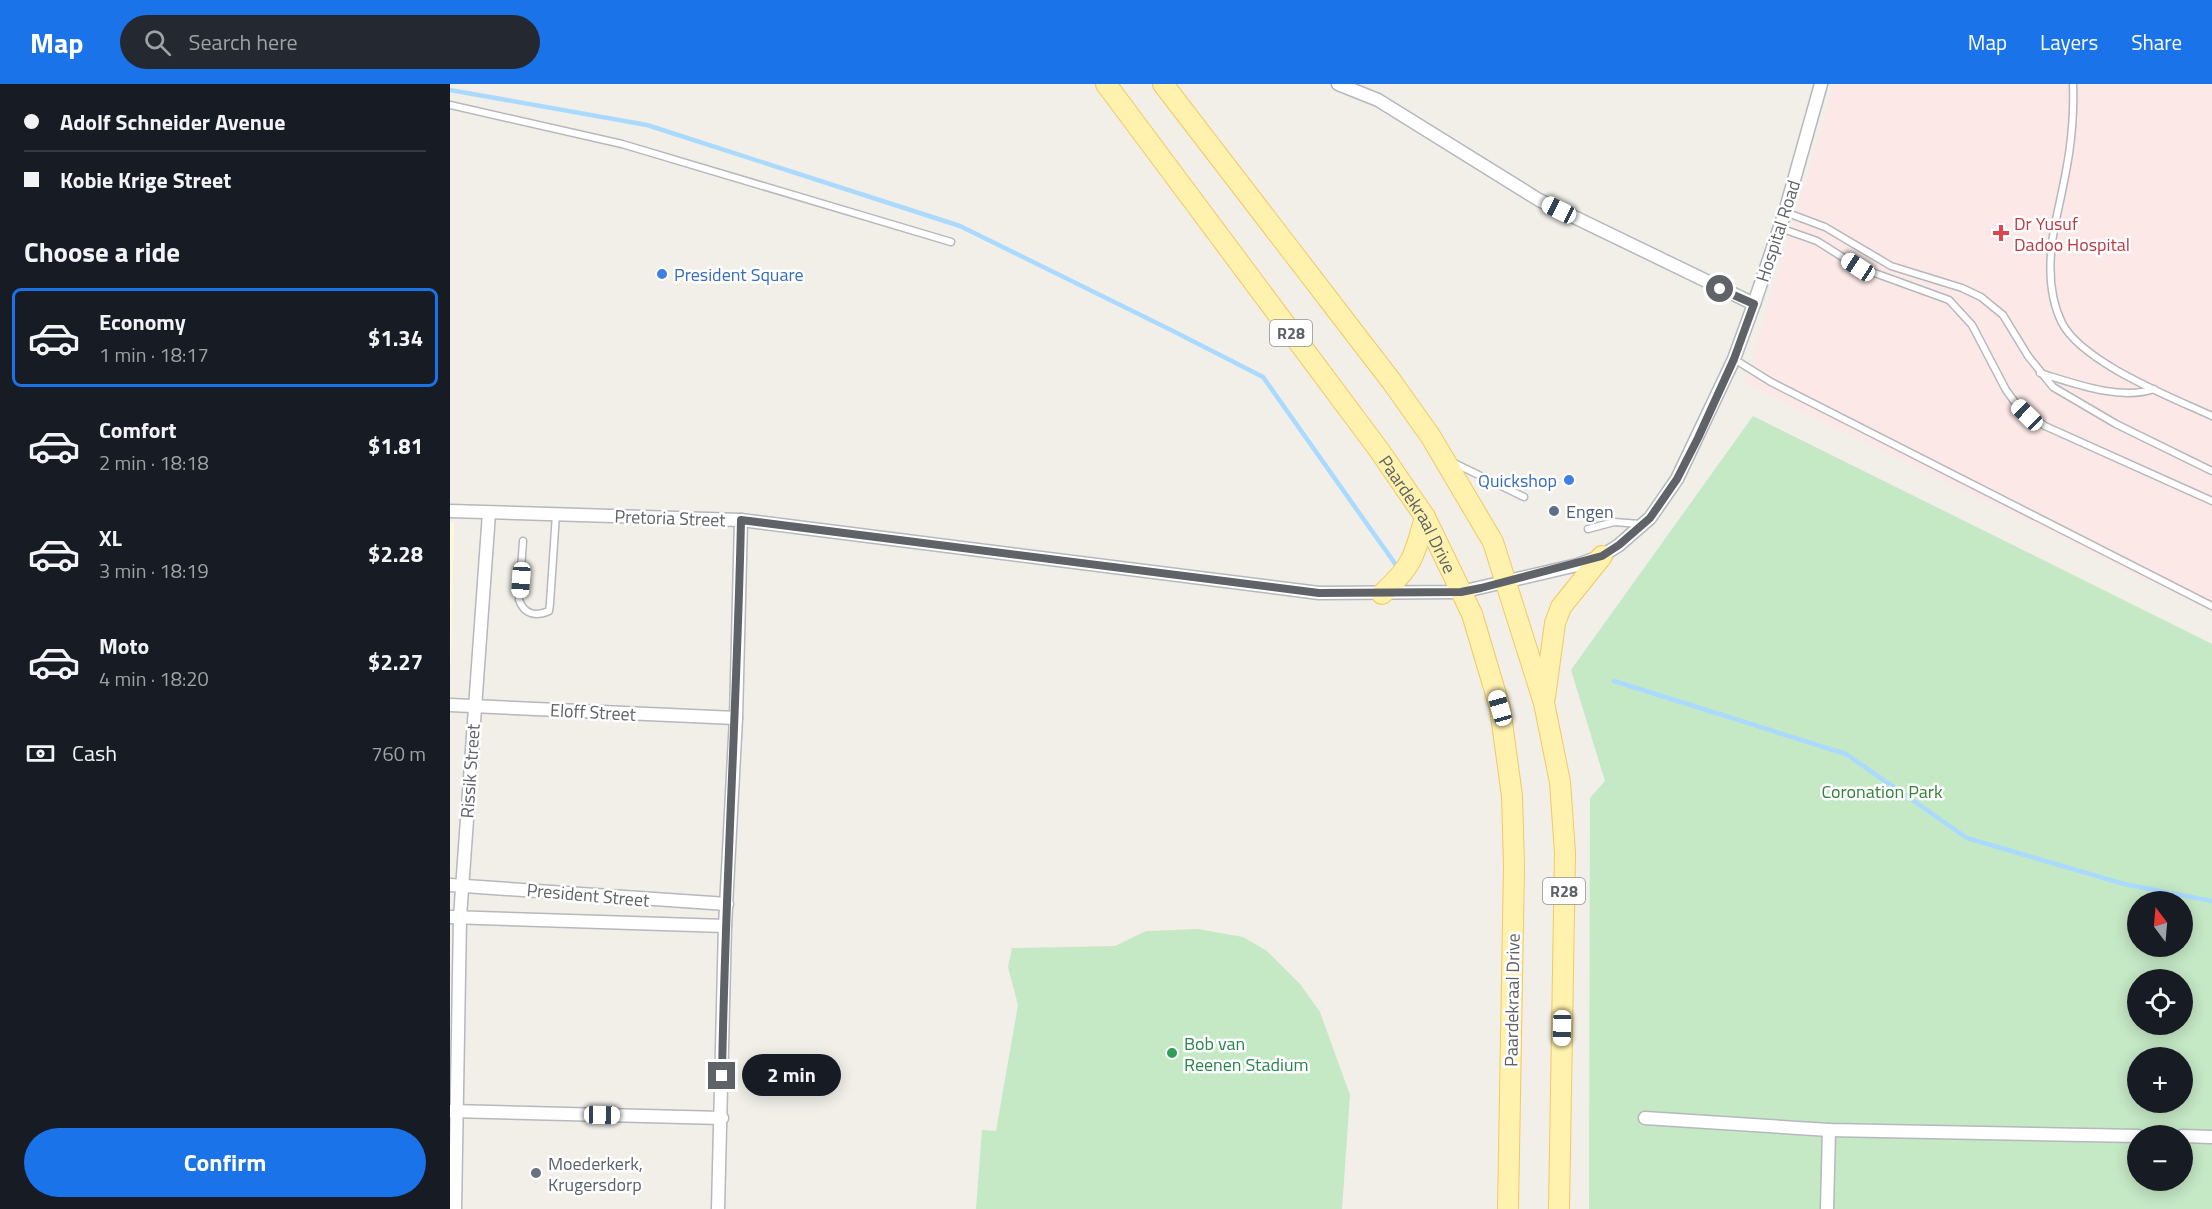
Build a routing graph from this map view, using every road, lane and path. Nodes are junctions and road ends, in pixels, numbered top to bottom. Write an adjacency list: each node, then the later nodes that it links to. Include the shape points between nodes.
1 (1106, 84): 22 (main road, Paardekraal Drive / R28)
2 (1162, 84): 15 (main road, R28, via 1392,382)
3 (1338, 84): 10 (street, via 1378,100 1539,200)
4 (1821, 84): 7 (street, Hospital Road)
5 (2073, 84): 13 (lane, via 2070,165 2050,262 2053,296 2063,323 2077,341 2092,354)
6 (450, 105): 9 (lane, via 622,144)
7 (1785, 212): 8 (street, Hospital Road); 12 (lane, via 1824,227 1891,266 1981,297 2003,315)
8 (1780, 228): 10 (street, Hospital Road); 18 (lane, via 1817,241 1858,267 1949,300 1972,326 2006,390 2027,415)
9 (951, 242)
10 (1754, 304): 11 (street, Hospital Road)
11 (1734, 359): 24 (street, Hospital Road, via 1677,479); 31 (lane, via 1771,382)
12 (2040, 372): 13 (lane, via 2120,392 2144,393); 16 (lane, via 2053,387 2077,402)
13 (2154, 389): 14 (lane)
14 (2212, 416)
15 (1444, 458): 17 (lane); 28 (main road, R28, via 1493,542)
16 (2212, 471)
17 (1524, 497)
18 (2212, 501)
19 (450, 511): 20 (street, Pretoria Street)
20 (489, 513): 21 (street, Pretoria Street); 34 (street, Rissik Street)
21 (556, 514): 23 (street, Pretoria Street); 26 (lane, via 549,611 543,614 531,614 519,600)
22 (1425, 517): 29 (main road, Paardekraal Drive / R28); 30 (main road, via 1409,567)
23 (741, 520): 30 (street, Pretoria Street, via 1254,586); 35 (street)
24 (1643, 524): 25 (lane, via 1614,522); 27 (street, Hospital Road)
25 (1588, 529)
26 (523, 541)
27 (1602, 556): 28 (street, Hospital Road); 32 (main road, via 1561,607)
28 (1506, 582): 29 (street, Hospital Road); 32 (main road, R28)
29 (1461, 592): 30 (street, Pretoria Street); 49 (main road, Paardekraal Drive / R28, via 1472,614 1500,708 1512,796)
30 (1382, 594)
31 (2212, 606)
32 (1544, 703): 50 (main road, R28, via 1560,782 1565,854)
33 (450, 705): 34 (street, Eloff Street)
34 (474, 706): 35 (street, Eloff Street); 36 (street, Rissik Street)
35 (736, 718): 37 (street)
36 (456, 885): 37 (street, President Street); 38 (street, Rissik Street)
37 (727, 904): 39 (street)
38 (455, 917): 39 (street, President Street); 40 (street, Rissik Street)
39 (725, 926): 41 (street)
40 (454, 1111): 41 (street); 47 (street, Rissik Street)
41 (722, 1118): 48 (street)
42 (1645, 1118): 43 (street)
43 (1829, 1130): 44 (street); 51 (street)
44 (2127, 1136)
45 (2193, 1136): 46 (street)
46 (2212, 1137)
47 (455, 1209)
48 (718, 1209)
49 (1508, 1209)
50 (1559, 1209)
51 (1827, 1209)

